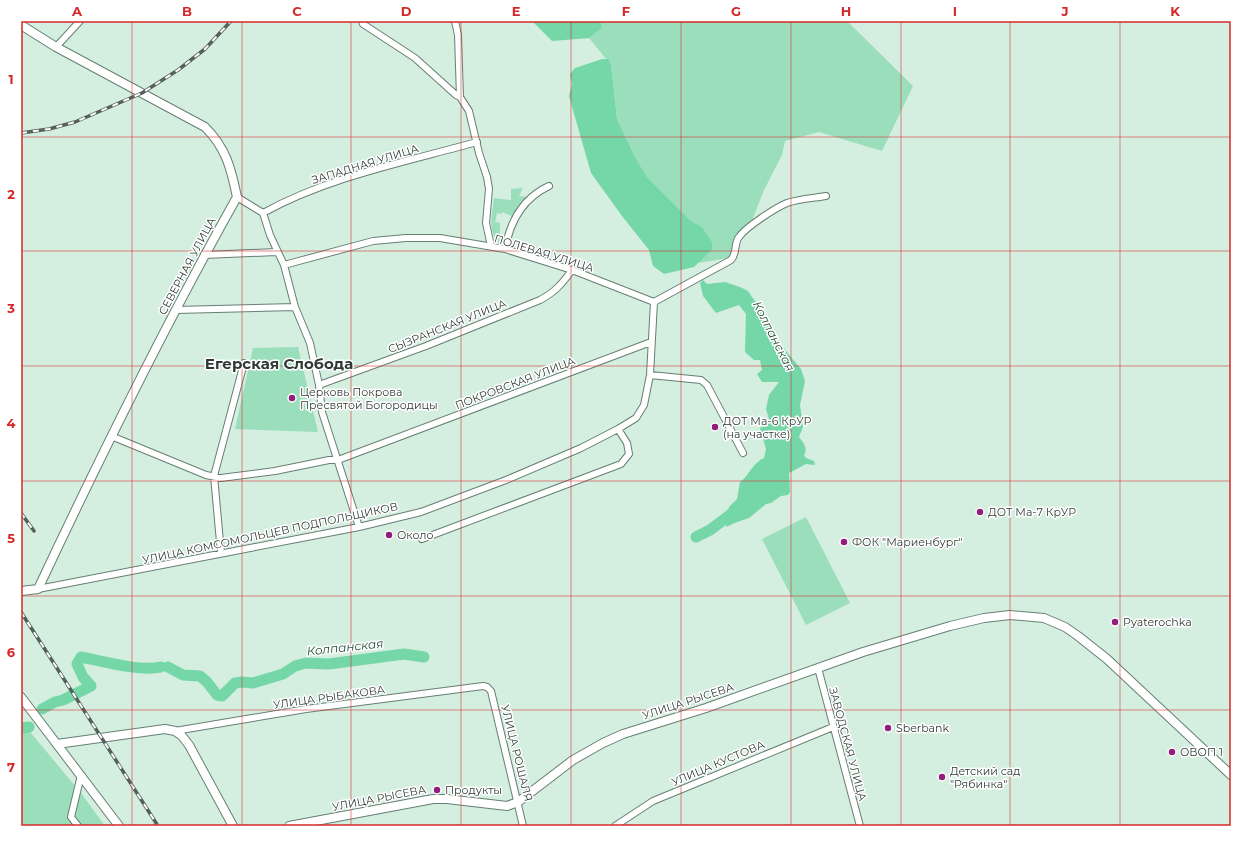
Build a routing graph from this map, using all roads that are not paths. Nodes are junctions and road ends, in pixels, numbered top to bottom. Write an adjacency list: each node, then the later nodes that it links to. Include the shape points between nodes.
1 (80, 21): 5 (street)
2 (362, 21): 6 (street, via 415,58)
3 (454, 21): 6 (street, via 458,35)
4 (21, 24): 5 (main road)
5 (56, 47): 10 (main road, via 205,127 214,136 226,156)
6 (460, 97): 7 (street, via 469,111)
7 (476, 142): 11 (street, ЗАПАДНАЯ УЛИЦА, via 331,182 285,200); 12 (street, via 489,189 486,223)
8 (549, 186): 13 (street, via 540,190 524,204 514,219)
9 (826, 196): 18 (street, via 787,203 759,220 738,238 731,260)
10 (237, 197): 11 (street); 15 (main road, СЕВЕРНАЯ УЛИЦА)
11 (263, 213): 14 (street)
12 (491, 246): 13 (street, ПОЛЕВАЯ УЛИЦА); 16 (street, ПОЛЕВАЯ УЛИЦА, via 440,238 373,241)
13 (505, 249): 17 (street, ПОЛЕВАЯ УЛИЦА)
14 (277, 252): 15 (street); 16 (street)
15 (204, 255): 20 (main road, СЕВЕРНАЯ УЛИЦА)
16 (284, 265): 19 (street)
17 (572, 270): 18 (street, ПОЛЕВАЯ УЛИЦА); 24 (street, СЫЗРАНСКАЯ УЛИЦА, via 561,286 540,300)
18 (654, 302): 21 (street, УЛИЦА КОМСОМОЛЬЦЕВ ПОДПОЛЬЩИКОВ)
19 (295, 307): 20 (street); 24 (street, via 310,343)
20 (176, 310): 26 (main road, СЕВЕРНАЯ УЛИЦА)
21 (651, 342): 23 (street, УЛИЦА КОМСОМОЛЬЦЕВ ПОДПОЛЬЩИКОВ); 28 (street, ПОКРОВСКАЯ УЛИЦА)
22 (244, 363): 29 (street)
23 (650, 375): 25 (street, УЛИЦА КОМСОМОЛЬЦЕВ ПОДПОЛЬЩИКОВ, via 644,405 636,418); 27 (street, via 701,380 707,384)
24 (319, 386): 28 (street, via 322,412)
25 (618, 429): 30 (street, УЛИЦА КОМСОМОЛЬЦЕВ ПОДПОЛЬЩИКОВ, via 506,480 421,512); 31 (street, via 627,443 629,454 621,464)
26 (111, 436): 29 (street, ПОКРОВСКАЯ УЛИЦА); 33 (main road, СЕВЕРНАЯ УЛИЦА)
27 (743, 453)
28 (338, 460): 29 (street, ПОКРОВСКАЯ УЛИЦА, via 221,478); 30 (street)
29 (214, 476): 32 (street)
30 (358, 527): 32 (street, УЛИЦА КОМСОМОЛЬЦЕВ ПОДПОЛЬЩИКОВ)
31 (422, 539)
32 (221, 553): 33 (street, УЛИЦА КОМСОМОЛЬЦЕВ ПОДПОЛЬЩИКОВ)
33 (38, 590): 34 (main road)
34 (21, 591)
35 (818, 668): 38 (street, ЗАВОДСКАЯ УЛИЦА); 42 (main road, УЛИЦА РЫСЕВА, via 863,652 984,618 1010,615 1036,617 1054,622 1071,631 1097,650); 43 (main road, УЛИЦА РЫСЕВА, via 623,734 573,760)
36 (487, 687): 39 (street, УЛИЦА РЫБАКОВА, via 306,709); 43 (street, УЛИЦА РОШАЛЯ, via 491,691)
37 (21, 696): 40 (main road)
38 (833, 727): 49 (street, УЛИЦА КУСТОВА, via 653,802); 50 (street, ЗАВОДСКАЯ УЛИЦА)
39 (184, 732): 40 (main road, via 156,730); 46 (main road)
40 (57, 744): 41 (main road)
41 (81, 775): 44 (street, via 71,817); 45 (main road)
42 (1231, 775)
43 (518, 802): 47 (main road, УЛИЦА РЫСЕВА, via 507,806 433,799); 48 (street, УЛИЦА РОШАЛЯ)
44 (78, 826)
45 (119, 826)
46 (233, 826)
47 (289, 826)
48 (524, 826)
49 (615, 826)
50 (860, 826)

